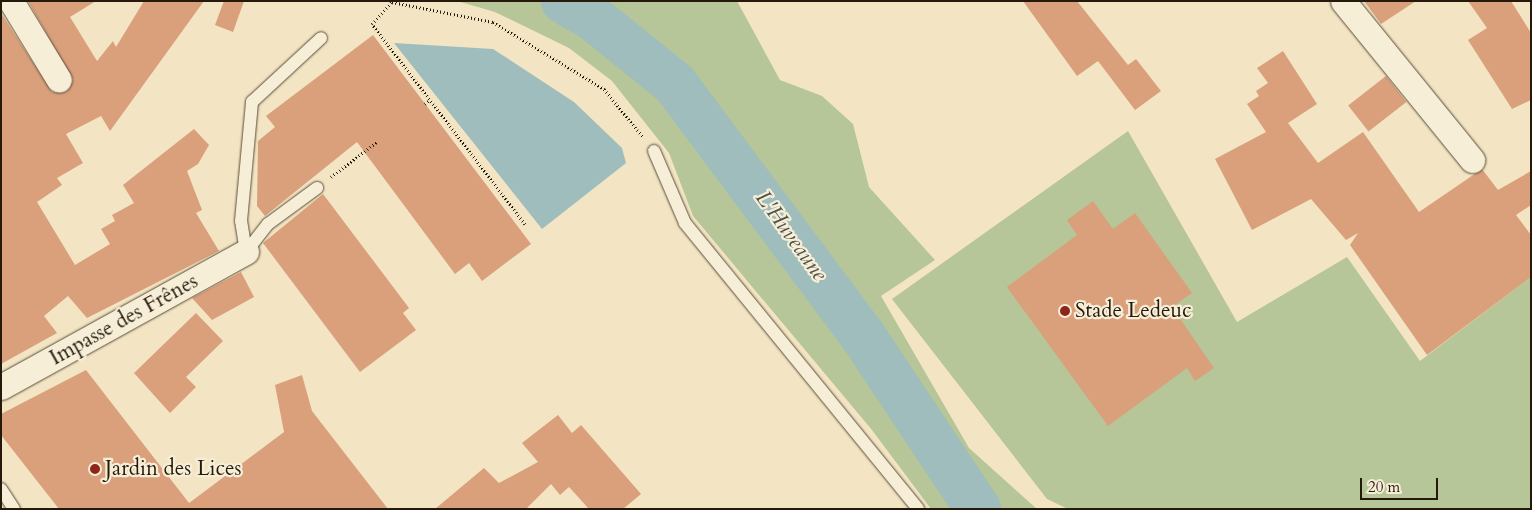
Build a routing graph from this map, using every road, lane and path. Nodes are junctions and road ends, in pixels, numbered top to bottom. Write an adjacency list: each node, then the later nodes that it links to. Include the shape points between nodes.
1 (11, 1): 4 (street)
2 (1343, 1): 9 (street)
3 (321, 38): 12 (lane, via 252,102 241,221)
4 (59, 80)
5 (430, 100): 6 (path); 8 (path, via 372,24 392,2 493,22 558,57 604,90); 11 (path)
6 (425, 104)
7 (378, 141): 10 (path)
8 (654, 151): 16 (lane, via 685,223)
9 (1472, 160)
10 (317, 188): 12 (lane, via 268,224)
11 (525, 224)
12 (246, 252): 13 (street, Impasse des Frênes)
13 (1, 387)
14 (1, 489): 15 (lane)
15 (14, 509)
16 (918, 509)

